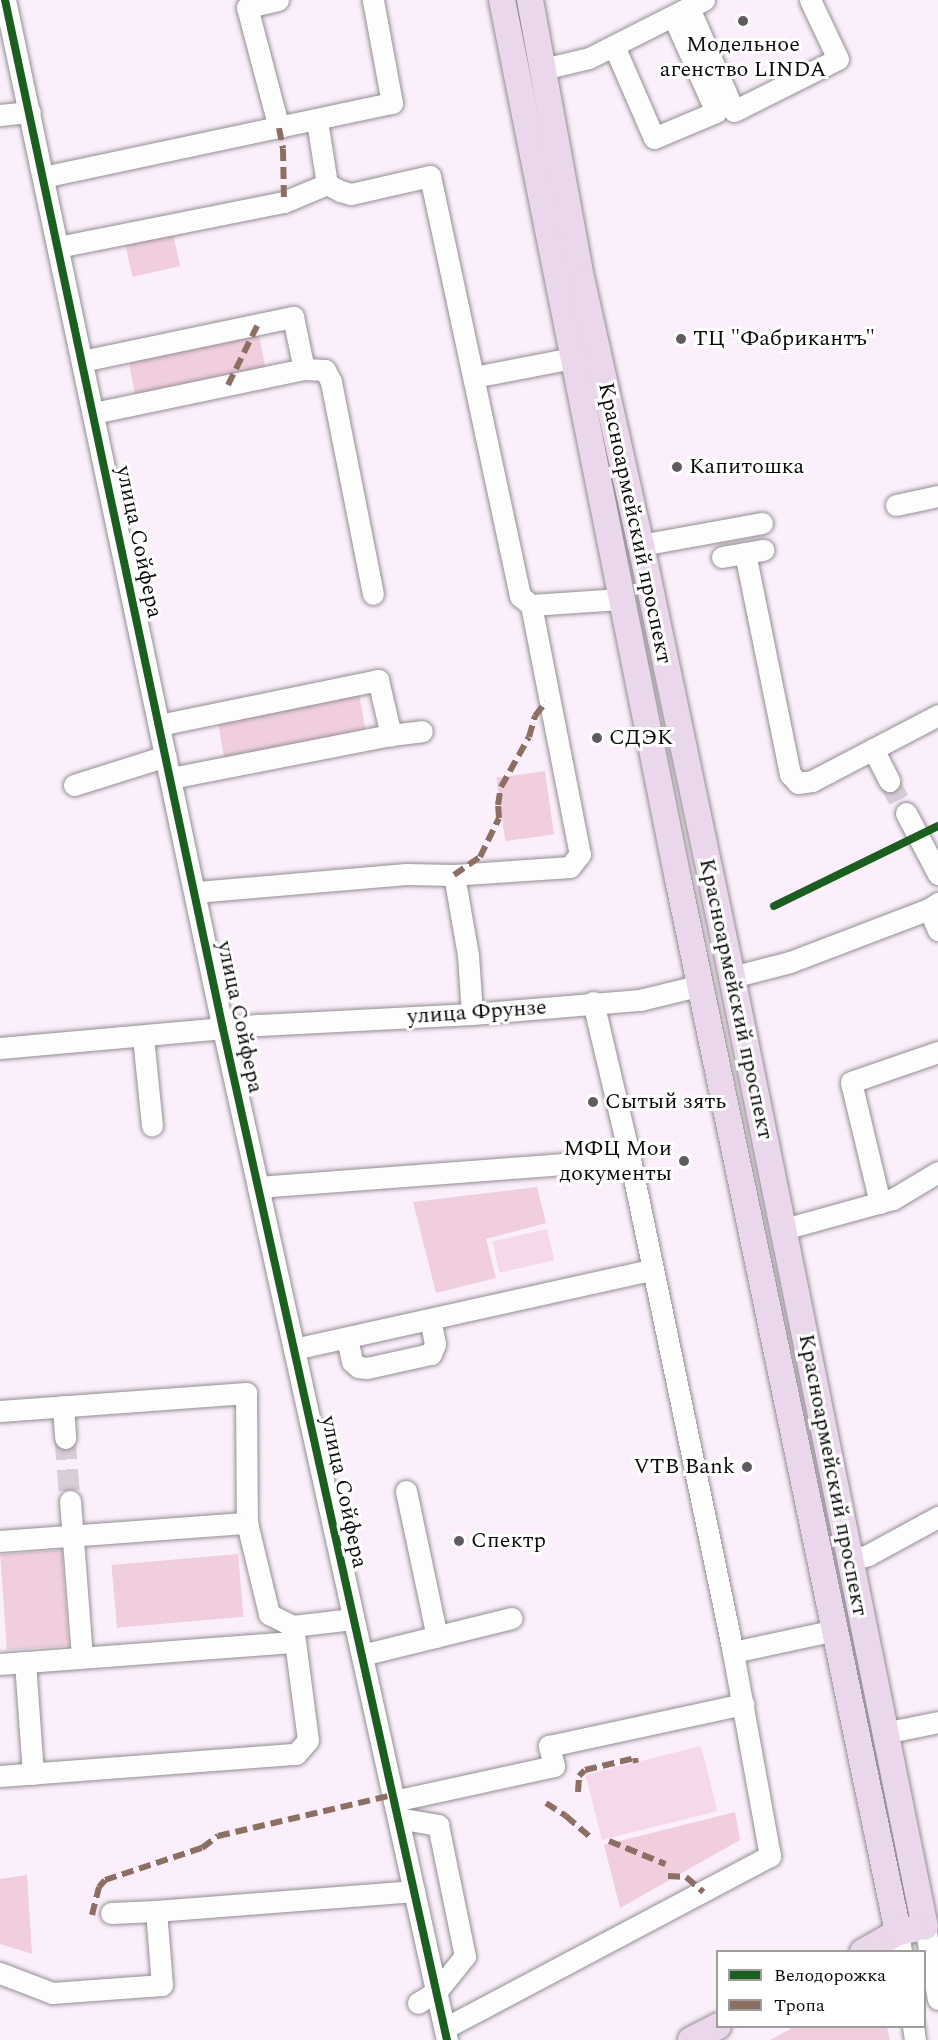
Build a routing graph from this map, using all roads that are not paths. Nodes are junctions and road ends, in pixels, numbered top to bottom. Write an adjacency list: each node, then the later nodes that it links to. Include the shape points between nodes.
1 (5, 0): 10 (street, улица Сойфера)
2 (278, 0): 13 (street, via 247,7)
3 (373, 0): 12 (street, via 392,103)
4 (502, 0): 17 (main road, Красноармейский проспект)
5 (530, 0): 9 (main road, Красноармейский проспект)
6 (810, 0): 7 (street, via 838,59 734,111)
7 (685, 7): 8 (street); 8 (street, via 716,112 654,138)
8 (614, 46): 9 (street, via 589,58)
9 (543, 69): 25 (main road, Красноармейский проспект, via 582,282)
10 (30, 112): 11 (street); 14 (street, улица Сойфера)
11 (0, 115)
12 (317, 121): 13 (street); 15 (street)
13 (279, 128): 14 (street)
14 (43, 177): 16 (street, улица Сойфера)
15 (327, 184): 16 (street, via 284,202); 20 (street, via 351,194 430,176)
16 (58, 247): 18 (street, улица Сойфера)
17 (573, 358): 20 (street); 28 (main road, Красноармейский проспект)
18 (82, 361): 19 (street, via 294,317); 21 (street, улица Сойфера)
19 (304, 369): 21 (street); 27 (street, via 325,370 331,382)
20 (474, 377): 29 (street, via 520,596)
21 (93, 413): 31 (street, улица Сойфера)
22 (938, 496): 23 (street)
23 (896, 505)
24 (762, 523): 25 (street)
25 (641, 545): 45 (main road, Красноармейский проспект)
26 (722, 557): 34 (street, via 754,552 790,774 798,783 812,781)
27 (373, 594)
28 (621, 599): 29 (street); 46 (main road, Красноармейский проспект)
29 (531, 605): 41 (street, via 580,854 570,867)
30 (938, 715): 34 (street)
31 (159, 725): 33 (street, via 378,680); 35 (street, улица Сойфера)
32 (422, 731): 33 (street)
33 (391, 735): 36 (street)
34 (873, 749): 37 (street)
35 (166, 756): 36 (street, улица Сойфера); 38 (street)
36 (171, 778): 42 (street, улица Сойфера)
37 (889, 781)
38 (74, 785)
39 (906, 813): 40 (street)
40 (938, 874)
41 (454, 875): 42 (street, via 406,874); 48 (street, via 468,955)
42 (195, 892): 49 (street, улица Сойфера)
43 (933, 906): 44 (street); 45 (street, улица Фрунзе, via 790,962)
44 (938, 930)
45 (732, 977): 46 (main road, улица Фрунзе); 58 (main road, Красноармейский проспект)
46 (701, 985): 47 (street, улица Фрунзе, via 640,1000); 75 (main road, Красноармейский проспект)
47 (593, 1002): 48 (street, улица Фрунзе); 54 (street)
48 (472, 1014): 49 (street, улица Фрунзе)
49 (223, 1029): 50 (street, улица Фрунзе); 56 (street, улица Сойфера)
50 (143, 1036): 51 (street, улица Фрунзе); 53 (street)
51 (0, 1048)
52 (938, 1052): 57 (street, via 851,1082)
53 (152, 1126)
54 (630, 1159): 56 (street); 59 (street)
55 (938, 1173): 57 (street)
56 (258, 1187): 62 (street, улица Сойфера)
57 (880, 1203): 58 (street)
58 (784, 1229): 72 (main road, Красноармейский проспект)
59 (651, 1270): 60 (street); 78 (street)
60 (430, 1319): 61 (street); 61 (street, via 435,1344 431,1354 358,1367 352,1361)
61 (347, 1338): 62 (street)
62 (294, 1349): 74 (street, улица Сойфера)
63 (63, 1406): 64 (street); 65 (street); 69 (street, via 246,1393)
64 (0, 1411)
65 (65, 1438)
66 (406, 1491): 77 (street)
67 (70, 1501): 70 (street)
68 (938, 1517): 72 (street, via 868,1555)
69 (247, 1523): 70 (street); 76 (street, via 269,1614)
70 (72, 1535): 71 (street); 80 (street)
71 (0, 1541)
72 (851, 1560): 85 (main road, Красноармейский проспект)
73 (512, 1618): 77 (street)
74 (353, 1619): 76 (street); 79 (street, улица Сойфера)
75 (836, 1630): 78 (street); 93 (main road, Красноармейский проспект)
76 (294, 1634): 80 (street); 86 (street, via 308,1740 296,1754)
77 (437, 1636): 79 (street)
78 (732, 1652): 83 (street)
79 (362, 1655): 88 (street, улица Сойфера)
80 (82, 1658): 81 (street)
81 (25, 1662): 82 (street); 86 (street)
82 (0, 1664)
83 (744, 1704): 88 (street, via 549,1746 554,1766); 100 (street, via 770,1856)
84 (938, 1722): 85 (street)
85 (884, 1733): 92 (main road, Красноармейский проспект)
86 (33, 1774): 87 (street)
87 (0, 1776)
88 (396, 1809): 89 (street, улица Сойфера); 96 (street, via 438,1825 465,1956)
89 (414, 1891): 90 (street); 96 (street, улица Сойфера)
90 (156, 1911): 91 (street); 95 (street, via 162,1985 52,1993)
91 (111, 1913)
92 (932, 1925): 93 (main road); 97 (street, Красноармейский проспект)
93 (900, 1942): 94 (main road)
94 (870, 1950)
95 (0, 1973)
96 (436, 1992): 98 (street); 100 (street, улица Сойфера)
97 (938, 1999)
98 (418, 2003)
99 (716, 2027): 101 (main road)
100 (446, 2034)
101 (691, 2040)

